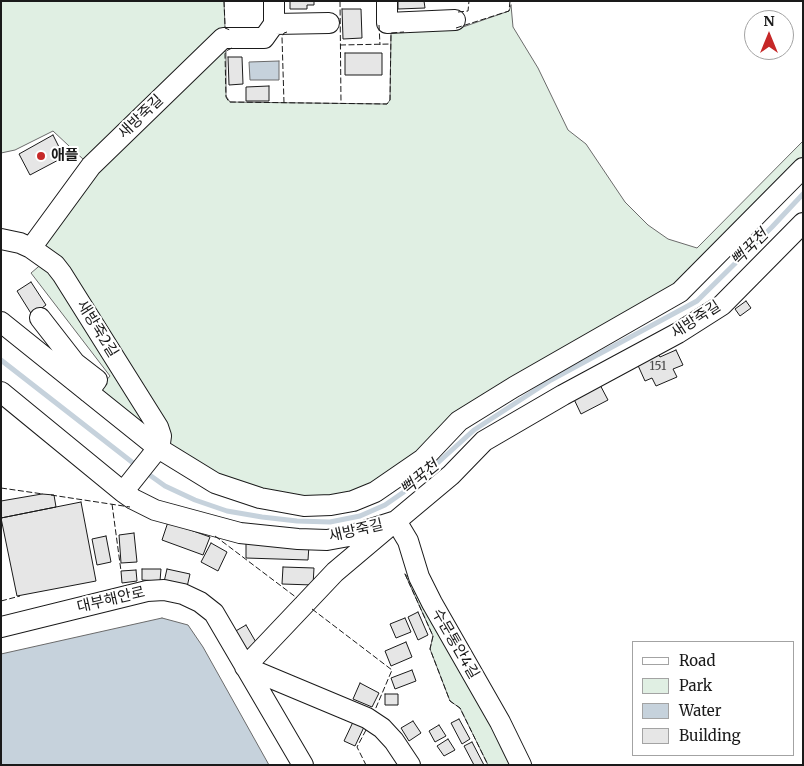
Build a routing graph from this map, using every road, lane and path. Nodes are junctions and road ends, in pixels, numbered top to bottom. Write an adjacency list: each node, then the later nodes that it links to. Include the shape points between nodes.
1 (274, 1): 5 (lane)
2 (387, 1): 3 (lane, via 387,23)
3 (455, 20)
4 (328, 23): 5 (lane)
5 (274, 24): 9 (lane, 새방죽길, via 264,38 223,38 91,166)
6 (803, 168): 14 (lane, 새방죽길, via 680,292 459,421 423,459 375,492 331,505 304,506 260,498 215,483)
7 (803, 222): 16 (lane, 새방죽길, via 722,304 678,333 563,394 484,441 451,475)
8 (1, 239): 9 (lane, 새방죽2길)
9 (32, 248): 14 (lane, 새방죽2길, via 62,274 158,427 161,436)
10 (40, 318): 13 (lane, via 75,363 97,380)
11 (1, 322): 13 (lane, 새방죽길)
12 (1, 392): 15 (lane, 새방죽길)
13 (88, 392): 14 (lane, 새방죽길)
14 (156, 450): 15 (lane)
15 (126, 488): 16 (lane, 새방죽길, via 133,499 155,510 226,530 264,536 327,540)
16 (396, 521): 18 (lane, via 335,572); 21 (lane, 수문통안4길, via 408,541 432,604)
17 (1, 627): 18 (lane, 대부해안로, via 147,591 164,590 183,594 214,613)
18 (245, 667): 19 (lane, 대부해안로); 20 (lane, via 368,718 394,741)
19 (302, 765)
20 (410, 765)
21 (521, 765)

